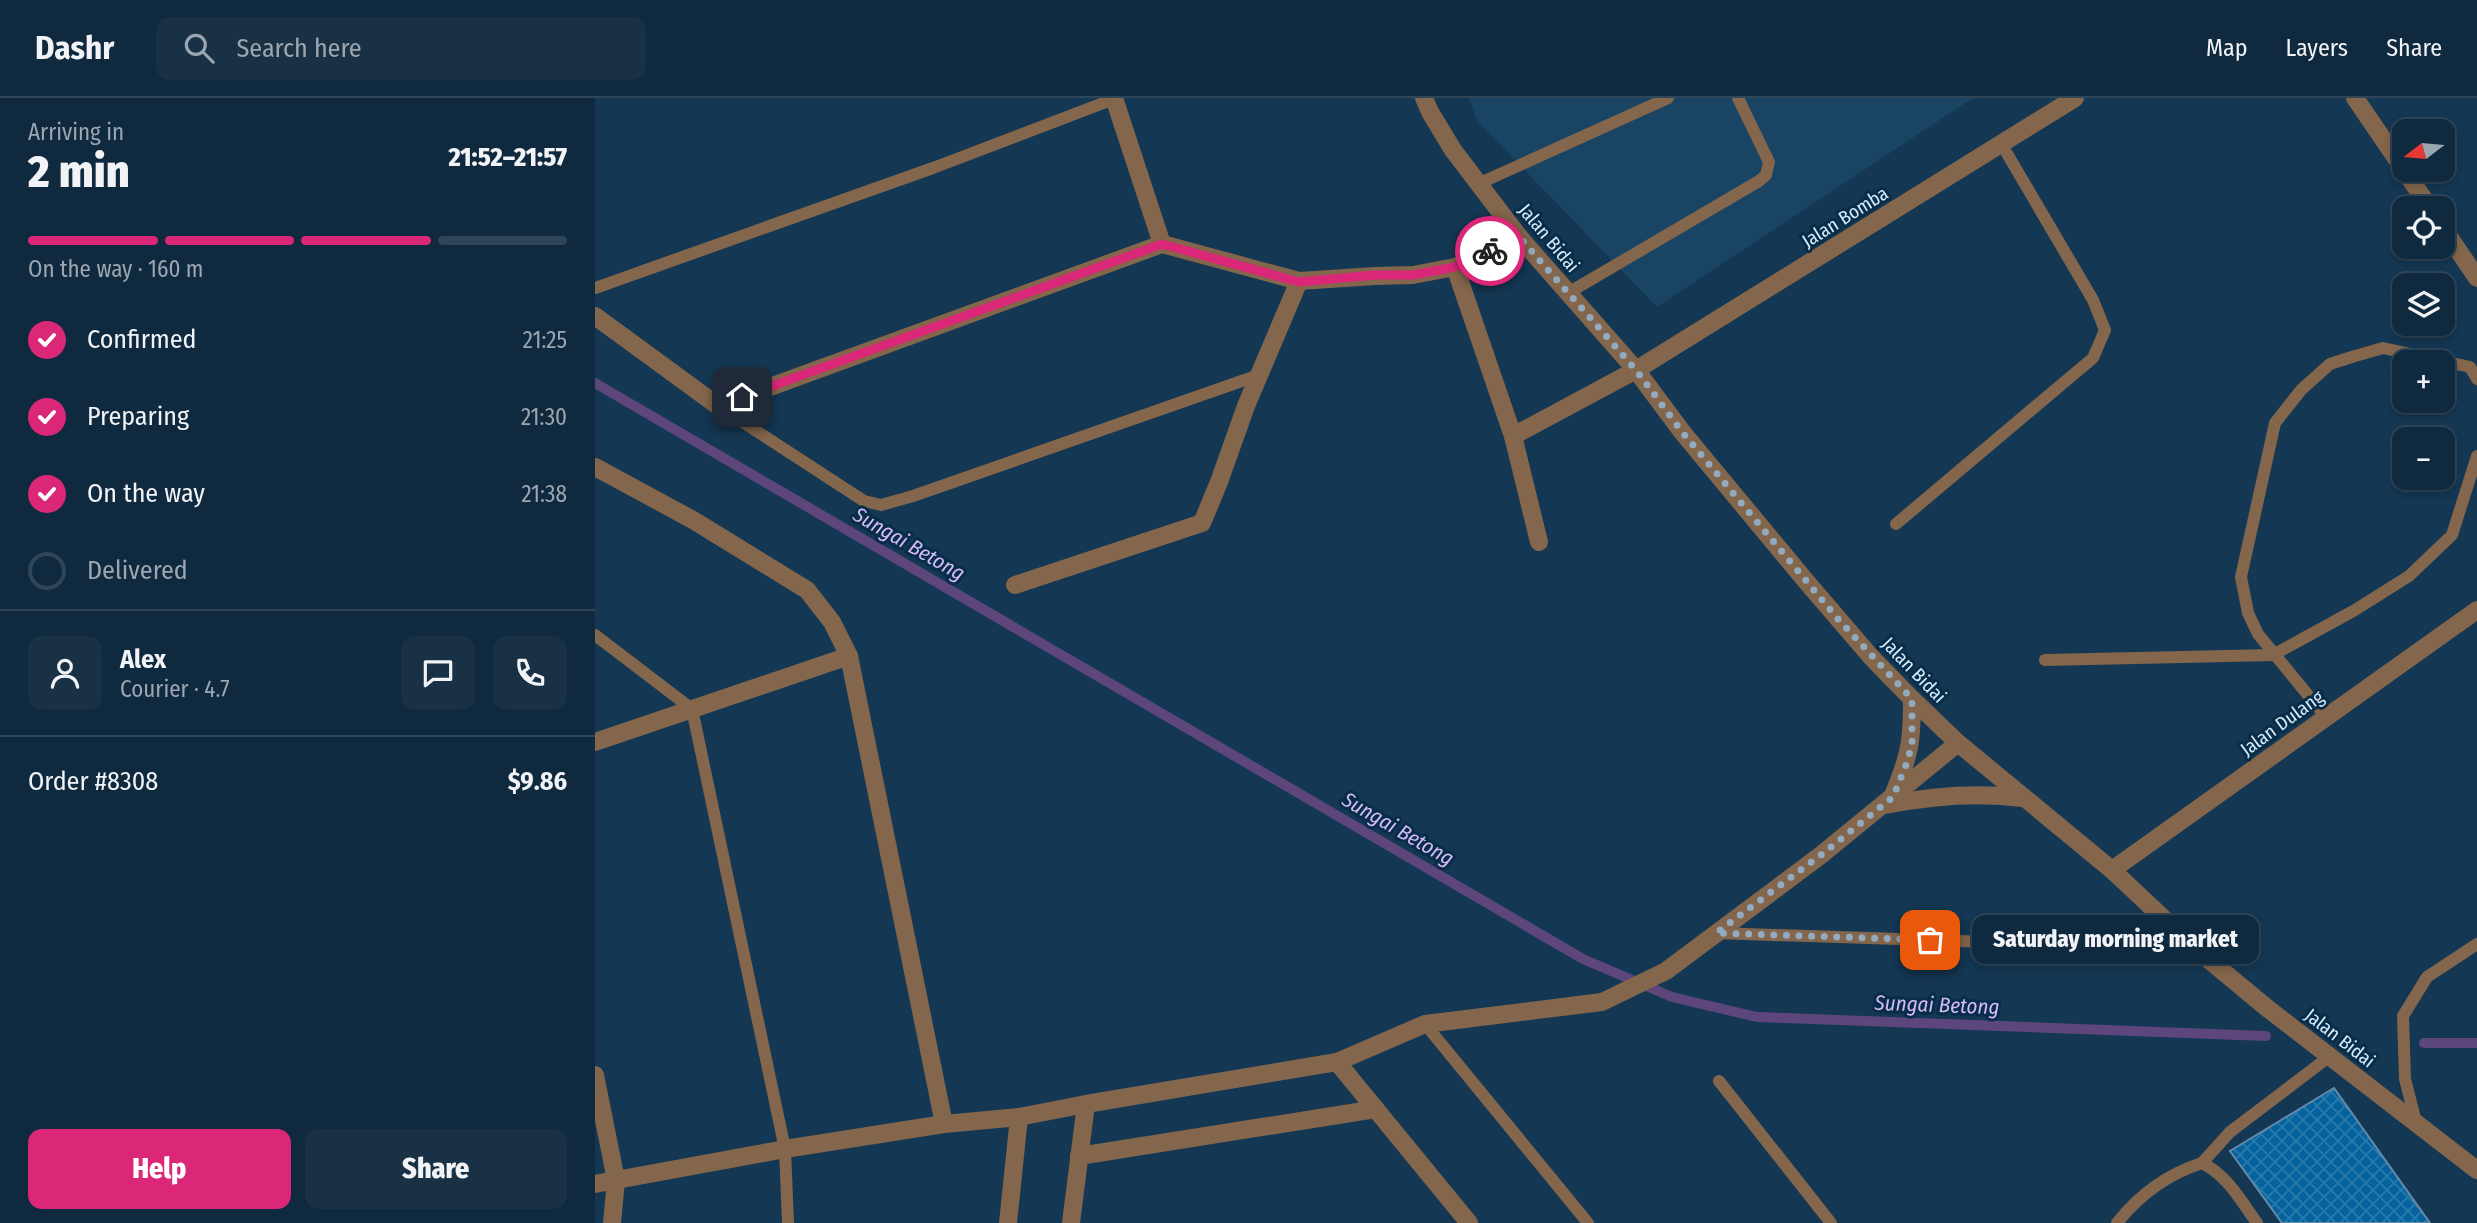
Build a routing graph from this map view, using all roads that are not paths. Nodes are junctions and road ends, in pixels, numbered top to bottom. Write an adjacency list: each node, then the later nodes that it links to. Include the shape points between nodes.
1 (1114, 98): 11 (street); 16 (lane, via 933,168)
2 (1425, 98): 8 (street, Jalan Bidai)
3 (1668, 98): 8 (lane)
4 (1738, 98): 17 (lane, via 1769,162 1766,174)
5 (2075, 98): 7 (street, Jalan Bomba)
6 (2355, 98): 9 (street)
7 (2002, 145): 19 (street, Jalan Bomba); 26 (lane, via 2093,300 2105,330 2093,358)
8 (1478, 184): 10 (street, Jalan Bidai)
9 (2422, 196)
10 (1520, 238): 13 (street); 17 (street, Jalan Bidai)
11 (1162, 244): 15 (street); 22 (street)
12 (2455, 246): 14 (street)
13 (1455, 267): 15 (street, via 1413,275); 23 (street)
14 (2477, 278)
15 (1299, 282): 20 (street)
16 (595, 288)
17 (1568, 293): 19 (street, Jalan Bidai)
18 (595, 316): 22 (street)
19 (1636, 370): 23 (street, Jalan Bomba); 34 (street, Jalan Bidai, via 1805,580)
20 (1259, 375): 22 (lane, via 881,505 864,500); 28 (street, via 1202,523)
21 (2477, 379): 31 (lane, via 2470,367 2383,348 2330,364 2275,423 2241,577 2248,614)
22 (718, 405)
23 (1513, 436): 27 (street)
24 (2477, 456): 31 (lane, via 2452,534 2409,576)
25 (595, 467): 32 (street, via 807,590 832,622)
26 (1896, 524)
27 (1539, 542)
28 (1015, 585)
29 (2477, 610): 36 (street, Jalan Dulang)
30 (595, 635): 35 (lane)
31 (2273, 655): 33 (lane); 36 (lane)
32 (849, 656): 35 (street); 54 (street)
33 (2045, 660)
34 (1912, 699): 38 (street, Jalan Bidai); 40 (street, via 1908,760)
35 (692, 709): 37 (street); 55 (lane)
36 (2326, 717): 41 (street, Jalan Dulang)
37 (595, 742)
38 (1958, 743): 39 (street, Jalan Bidai); 40 (street)
39 (2023, 798): 40 (street, via 1993,794); 41 (street, Jalan Bidai)
40 (1887, 801): 42 (street)
41 (2112, 870): 44 (street, Jalan Bidai)
42 (1716, 933): 44 (lane); 45 (street, via 1666,971 1602,1002)
43 (2477, 944): 53 (lane, via 2427,976 2403,1016 2405,1079)
44 (2196, 949): 46 (street, Jalan Bidai)
45 (1425, 1024): 47 (street); 66 (lane)
46 (2330, 1056): 53 (street, Jalan Bidai); 57 (lane, via 2230,1132)
47 (1337, 1062): 50 (street); 51 (street)
48 (595, 1075): 59 (street)
49 (1719, 1081): 67 (lane)
50 (1086, 1104): 52 (street); 56 (street)
51 (1376, 1110): 56 (street); 65 (street)
52 (1019, 1117): 54 (street); 63 (street)
53 (2416, 1122): 58 (street, Jalan Bidai)
54 (944, 1124): 55 (street)
55 (785, 1149): 59 (street); 62 (lane)
56 (1079, 1156): 64 (street)
57 (2201, 1164): 68 (lane, via 2180,1170 2147,1193); 69 (lane, via 2227,1181)
58 (2477, 1170)
59 (616, 1180): 60 (street); 61 (street)
60 (595, 1184)
61 (612, 1223)
62 (788, 1223)
63 (1008, 1223)
64 (1071, 1223)
65 (1469, 1223)
66 (1588, 1223)
67 (1831, 1223)
68 (2117, 1223)
69 (2257, 1223)

